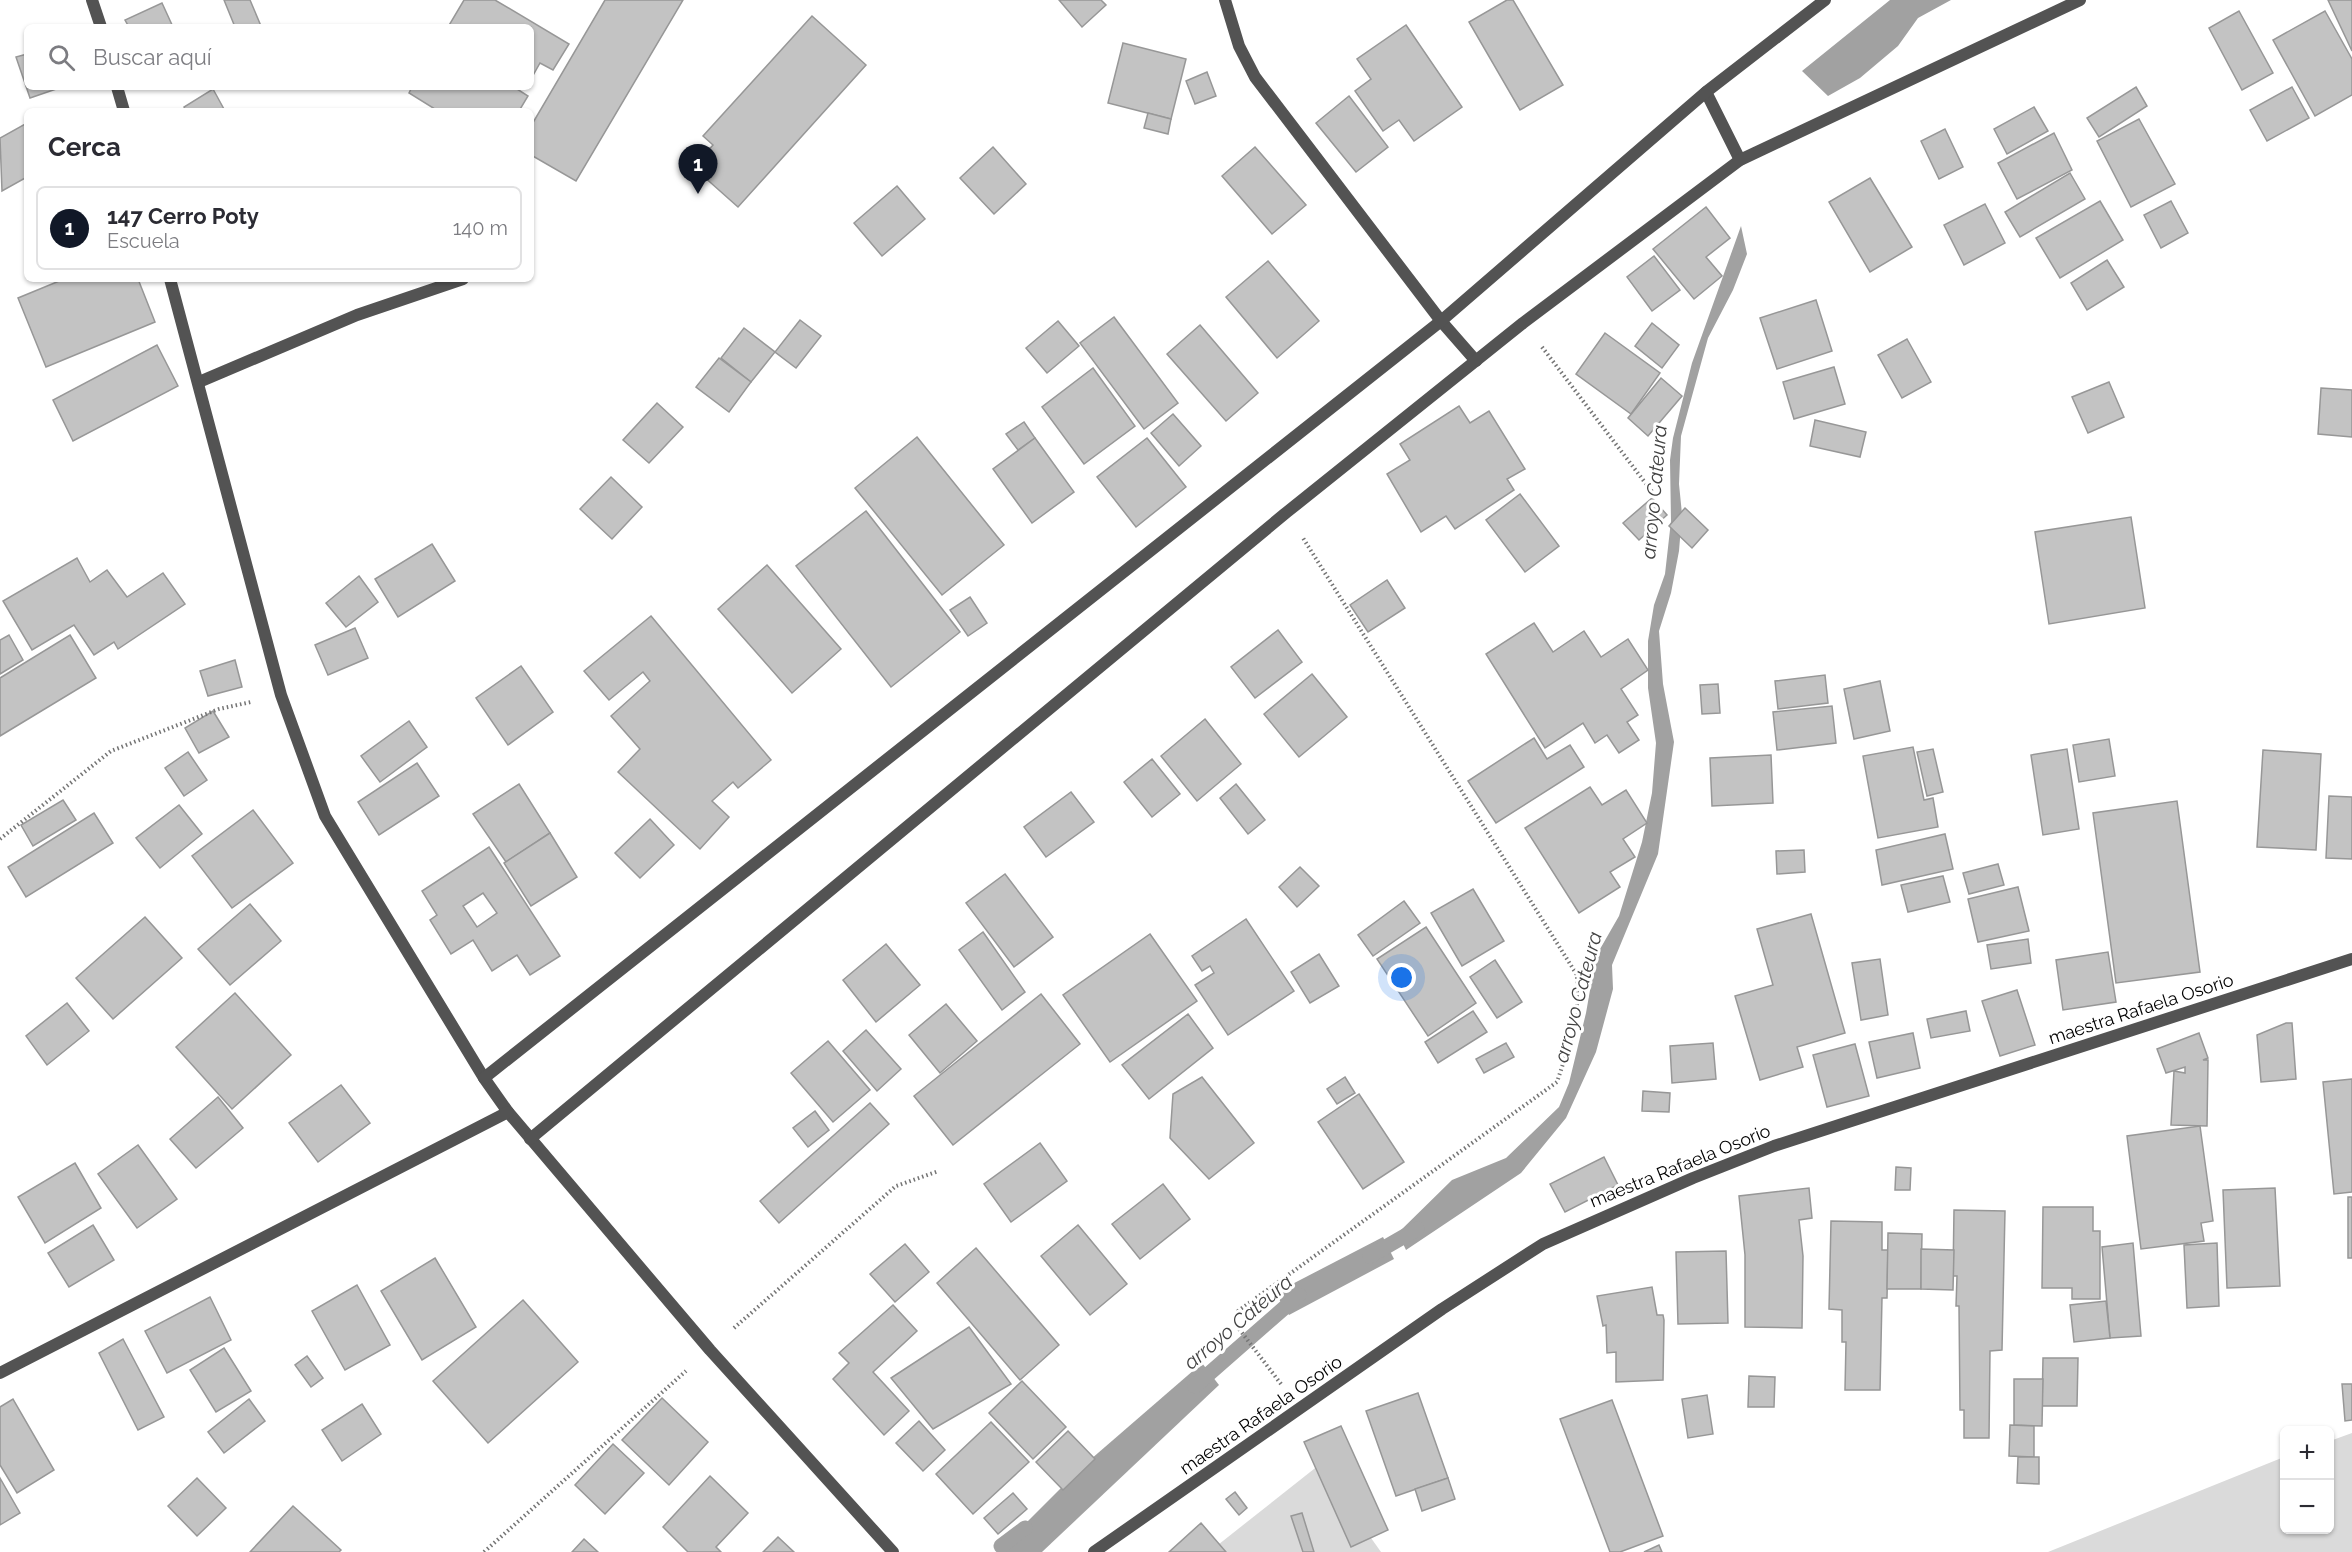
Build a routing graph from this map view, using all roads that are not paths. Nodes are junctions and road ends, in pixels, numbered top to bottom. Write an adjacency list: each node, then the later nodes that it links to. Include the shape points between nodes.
1 (92, 0): 5 (street)
2 (1225, 0): 12 (street, via 1239,46 1255,77)
3 (2080, 0): 9 (street)
4 (1822, 1): 7 (street)
5 (100, 24)
6 (118, 90): 8 (street)
7 (1706, 92): 9 (street); 12 (street)
8 (123, 108)
9 (1740, 160): 13 (street)
10 (171, 282): 14 (street)
11 (454, 282): 14 (street, via 357,315)
12 (1441, 321): 13 (street); 16 (street)
13 (1476, 361): 18 (street, via 1287,512)
14 (198, 382): 16 (street, via 281,695 325,816)
15 (2352, 959): 21 (street, maestra Rafaela Osorio, via 1774,1146 1543,1244 1442,1309)
16 (484, 1078): 17 (street)
17 (508, 1112): 18 (street); 19 (street)
18 (530, 1139): 20 (street, via 710,1350)
19 (0, 1372)
20 (893, 1552)
21 (1094, 1552)

